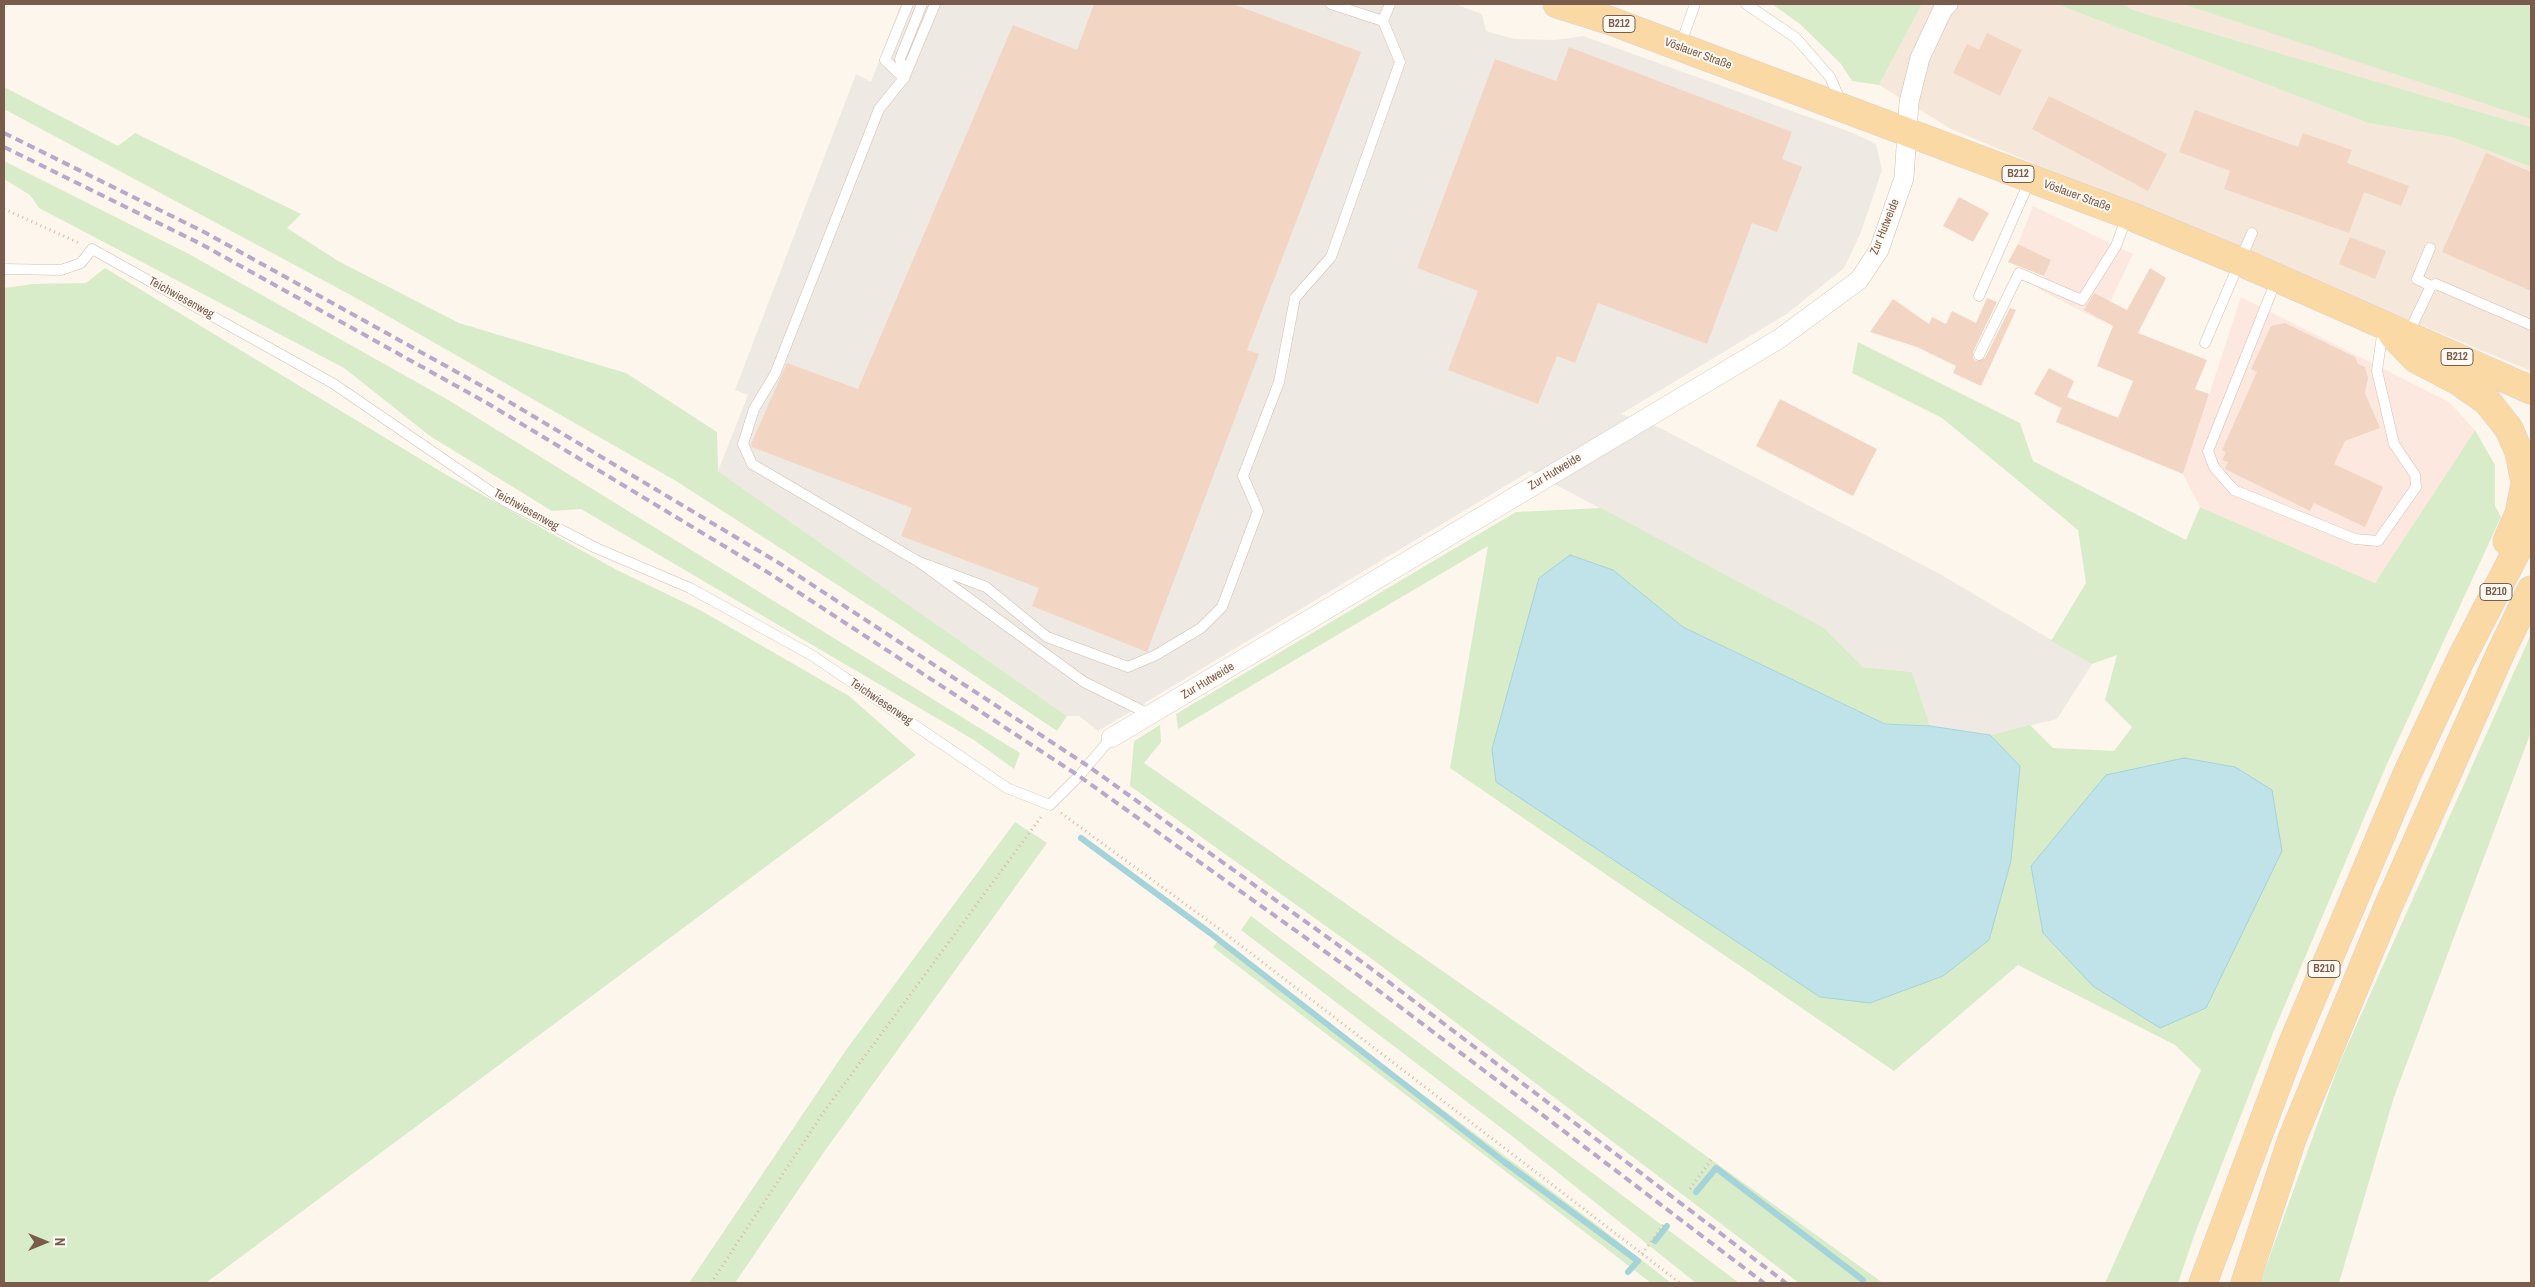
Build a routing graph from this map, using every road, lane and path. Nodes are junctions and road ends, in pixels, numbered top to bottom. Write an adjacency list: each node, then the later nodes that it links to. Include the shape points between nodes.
1 (908, 4): 12 (lane, via 885,60)
2 (922, 4): 12 (lane, via 900,59)
3 (934, 4): 12 (lane)
4 (1331, 4): 10 (lane)
5 (1390, 4): 10 (lane)
6 (1557, 4): 11 (main road, Vöslauer Straße / B212)
7 (1695, 4): 11 (lane)
8 (1746, 4): 13 (lane, via 1796,38 1830,77)
9 (1948, 4): 14 (street, Zur Hutweide, via 1943,8 1920,58 1909,102)
10 (1383, 21): 32 (lane, via 1400,62 1331,258 1295,298 1279,382 1244,476 1258,511 1222,607 1201,628 1128,668 1047,637 986,587)
11 (1680, 47): 13 (main road, Vöslauer Straße / B212)
12 (904, 78): 32 (lane, via 879,109 775,374 754,409 743,444 752,464)
13 (1843, 108): 14 (main road, Vöslauer Straße / B212)
14 (1908, 133): 15 (main road, Vöslauer Straße / B212); 35 (street, Zur Hutweide, via 1904,178 1879,250 1858,280 1779,339)
15 (2030, 179): 17 (main road, Vöslauer Straße / B212); 25 (lane)
16 (4, 210): 20 (path)
17 (2128, 215): 21 (main road, Vöslauer Straße / B212); 29 (lane, via 2116,246 2082,300 2019,272)
18 (2252, 233): 21 (lane)
19 (2430, 248): 24 (lane, via 2417,279)
20 (92, 249): 22 (lane, via 81,263 61,270); 37 (lane, Teichwiesenweg, via 334,384 503,500 596,548 690,588 813,656 1007,788)
21 (2241, 262): 23 (main road, Vöslauer Straße / B212); 28 (lane)
22 (4, 269)
23 (2277, 278): 27 (main road, Vöslauer Straße / B212); 27 (lane, via 2208,451 2214,467 2234,490 2355,539 2378,541 2416,487 2414,474 2394,444 2377,371)
24 (2431, 286): 26 (lane, via 2436,284); 27 (lane)
25 (1979, 296)
26 (2531, 325)
27 (2395, 330): 30 (main road, Vöslauer Straße / B212); 34 (main road, B210, via 2416,359 2487,401 2509,429 2519,452 2525,483 2519,514 2474,614)
28 (2205, 343)
29 (1979, 354)
30 (2531, 390)
31 (2531, 523): 34 (main road, B210)
32 (919, 562): 35 (lane, via 1084,682)
33 (2531, 590): 45 (main road, B210, via 2387,909 2300,1120)
34 (2460, 660): 44 (main road, B210, via 2407,774 2292,1045)
35 (1152, 715): 36 (street, Zur Hutweide)
36 (1111, 738): 37 (lane)
37 (1050, 805): 41 (path, via 1222,932); 42 (path, via 823,1113)
38 (1711, 1160): 39 (path)
39 (1690, 1189)
40 (1664, 1224): 41 (path)
41 (1642, 1254): 43 (path)
42 (711, 1283)
43 (1680, 1283)
44 (2203, 1283)
45 (2245, 1283)

